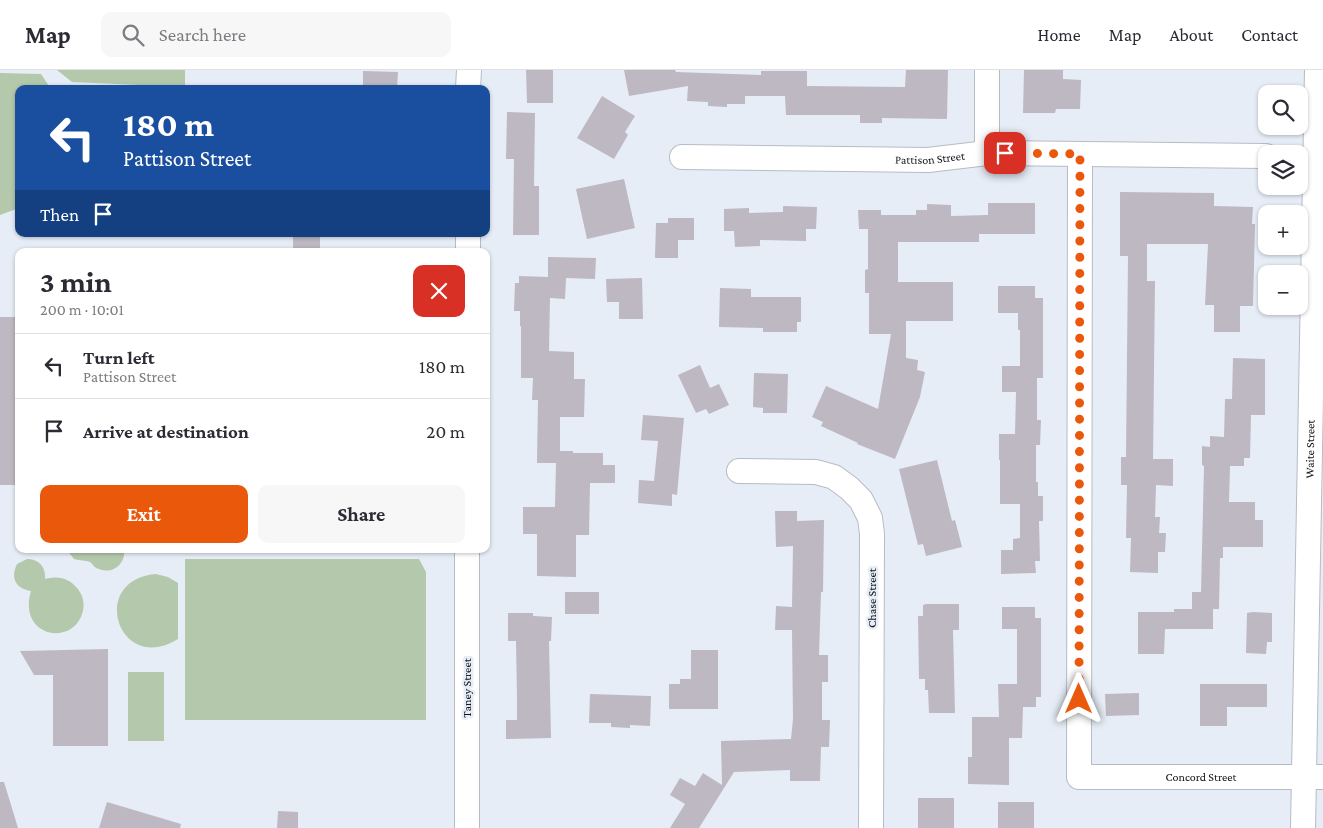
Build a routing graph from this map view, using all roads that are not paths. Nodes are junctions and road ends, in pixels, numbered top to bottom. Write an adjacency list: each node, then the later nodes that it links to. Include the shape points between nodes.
1 (468, 70): 4 (street)
2 (987, 70): 5 (street)
3 (1317, 70): 9 (street, Waite Street)
4 (468, 85)
5 (987, 152): 6 (street, Pattison Street); 8 (street, Pattison Street, via 928,160)
6 (1080, 154): 7 (street, Pattison Street); 12 (street, Concord Street, via 1079,777)
7 (1258, 156)
8 (682, 157)
9 (1313, 157): 12 (street, Waite Street)
10 (739, 471): 14 (street, Chase Street, via 816,472 834,477 861,500 870,518)
11 (467, 553): 13 (street, Taney Street)
12 (1313, 777): 15 (street, Waite Street)
13 (467, 828)
14 (871, 828)
15 (1303, 828)

